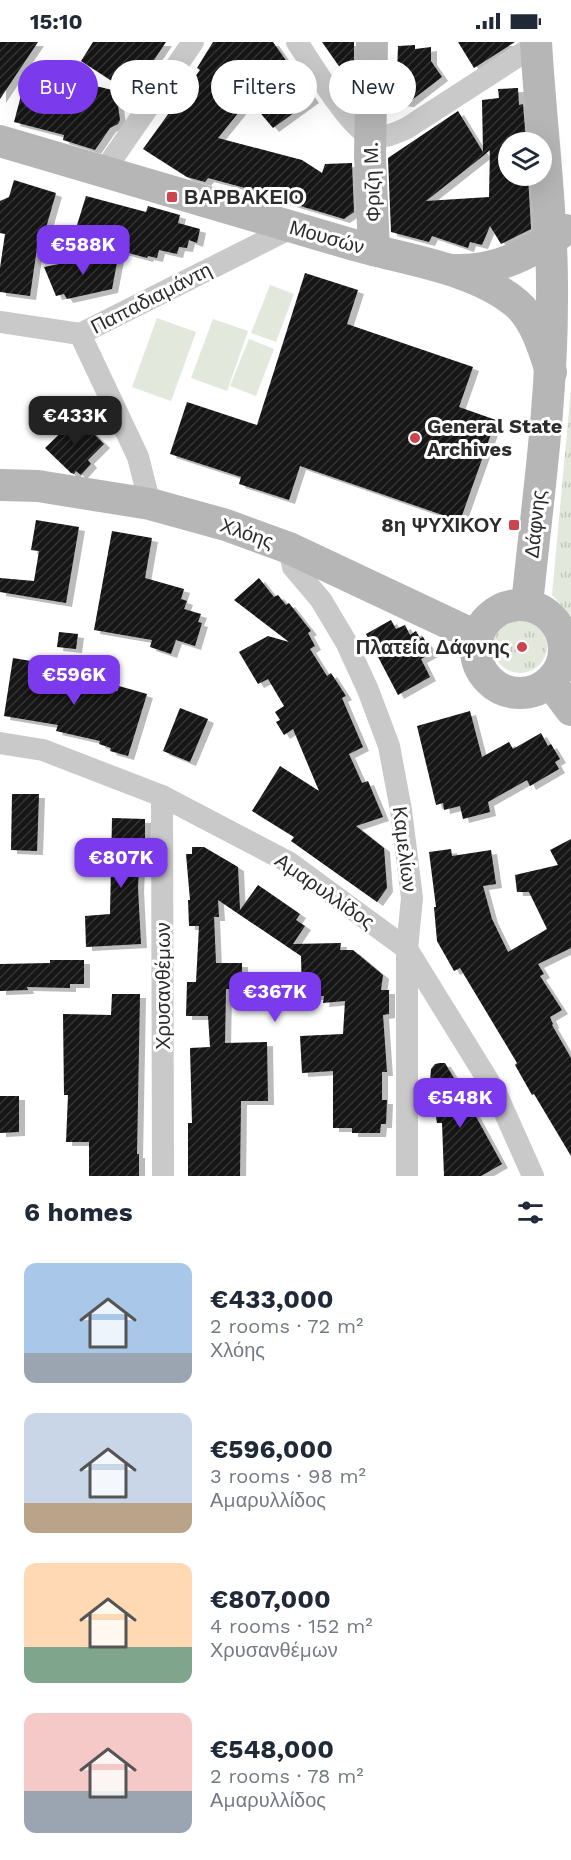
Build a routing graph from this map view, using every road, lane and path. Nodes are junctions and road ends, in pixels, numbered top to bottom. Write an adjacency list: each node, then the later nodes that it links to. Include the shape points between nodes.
1 (193, 42): 7 (street)
2 (297, 42): 5 (street, via 354,126)
3 (372, 42): 5 (main road, Φριζη Μ.)
4 (537, 43): 5 (street, via 407,128 390,136); 9 (main road, Δάφνης)
5 (370, 136): 10 (main road, Φριζη Μ.)
6 (0, 141): 7 (main road, Μουσών)
7 (104, 171): 8 (main road, Μουσών)
8 (293, 227): 10 (main road, Μουσών); 14 (street, Παπαδιαμάντη)
9 (561, 233): 11 (main road, via 510,262 473,270); 12 (main road, Δάφνης)
10 (374, 250): 11 (main road, Μουσών)
11 (448, 270): 15 (main road, Δάφνης, via 494,288 518,304 544,347)
12 (562, 305): 15 (main road, Δάφνης)
13 (0, 322): 14 (street, Παπαδιαμάντη)
14 (81, 333): 17 (street, via 138,457)
15 (551, 372): 19 (main road, Δάφνης)
16 (0, 484): 17 (main road, Χλόης, via 38,486)
17 (150, 504): 18 (main road, Χλόης)
18 (289, 548): 20 (main road, Χλόης); 25 (street, Καμελίων, via 293,567 321,600 346,642 389,746 412,898)
19 (527, 605): 20 (main road, via 496,612); 21 (main road, via 552,618 562,636 564,657)
20 (478, 637): 21 (main road, via 479,665 497,687 524,693)
21 (550, 682): 22 (main road)
22 (571, 710)
23 (0, 743): 24 (street, Αμαρυλλίδος, via 43,750)
24 (162, 796): 25 (street, Αμαρυλλίδος, via 290,863); 26 (street, Χρυσανθέμων)
25 (407, 949): 27 (street, Καμελίων); 28 (street, Αμαρυλλίδος, via 496,1093)
26 (163, 1176)
27 (407, 1176)
28 (533, 1176)

